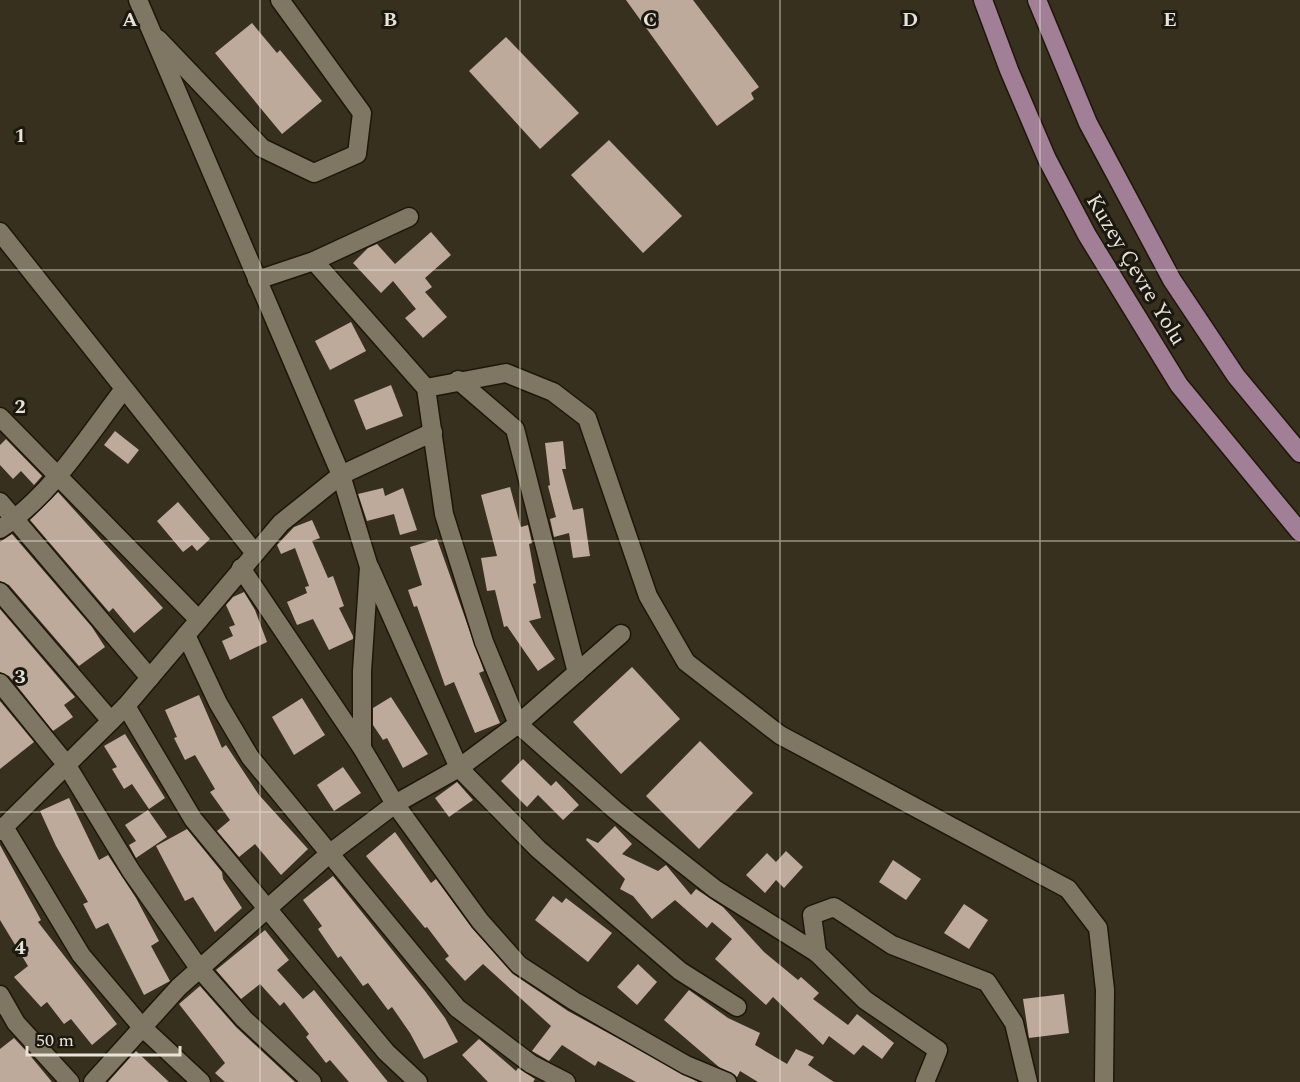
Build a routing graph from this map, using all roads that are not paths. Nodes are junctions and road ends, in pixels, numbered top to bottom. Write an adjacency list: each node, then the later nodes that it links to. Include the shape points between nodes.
1 (138, 0): 5 (street)
2 (280, 0): 5 (street, via 362,113 357,154 314,173 262,148)
3 (983, 0): 20 (main road, Kuzey Çevre Yolu, via 1047,159 1087,235 1179,385)
4 (1037, 0): 15 (main road, Kuzey Çevre Yolu, via 1088,123 1172,280 1236,376)
5 (150, 31): 9 (street)
6 (409, 217): 8 (street)
7 (0, 232): 12 (street)
8 (314, 261): 9 (street); 11 (street)
9 (257, 280): 17 (street)
10 (458, 380): 11 (street); 28 (street, via 515,429); 55 (street, via 506,373 553,392 587,418 648,596 686,662 780,735 1068,889 1098,928 1106,990)
11 (426, 388): 14 (street)
12 (124, 389): 16 (street); 21 (street)
13 (0, 417): 16 (street)
14 (433, 432): 17 (street); 33 (street, via 444,514 484,642)
15 (1300, 453)
16 (58, 475): 19 (street); 25 (street)
17 (341, 475): 21 (street, via 280,523); 22 (street)
18 (0, 502): 19 (street)
19 (7, 524): 29 (street)
20 (1300, 532)
21 (254, 552): 23 (street)
22 (369, 567): 34 (street); 36 (street)
23 (241, 568): 25 (street); 34 (street)
24 (0, 592): 32 (street)
25 (199, 620): 27 (street)
26 (621, 634): 28 (street)
27 (186, 635): 29 (street); 39 (street, via 218,703 250,757)
28 (577, 673): 33 (street)
29 (150, 678): 31 (street)
30 (0, 683): 35 (street)
31 (126, 706): 32 (street); 40 (street, via 194,819)
32 (111, 721): 35 (street)
33 (518, 724): 36 (street); 41 (street, via 615,810 715,889)
34 (362, 748): 37 (street)
35 (66, 764): 38 (street); 42 (street, via 131,871)
36 (459, 768): 37 (street); 44 (street, via 546,857 680,970)
37 (395, 804): 39 (street); 52 (street, via 480,921 519,965 676,1059)
38 (2, 829): 45 (street, via 81,955)
39 (329, 854): 40 (street); 51 (street, via 457,1008 531,1064)
40 (268, 910): 42 (street); 50 (street, via 386,1052)
41 (817, 953): 53 (street, via 865,1000 938,1050); 54 (street, via 812,915 834,908 892,945 987,982 1014,1023)
42 (199, 968): 45 (street); 49 (street, via 244,1019)
43 (0, 995): 46 (street, via 16,1023)
44 (737, 1007)
45 (141, 1026): 47 (street); 48 (street)
46 (70, 1082)
47 (93, 1082)
48 (201, 1082)
49 (312, 1082)
50 (418, 1082)
51 (566, 1082)
52 (727, 1082)
53 (925, 1082)
54 (1028, 1082)
55 (1104, 1082)

